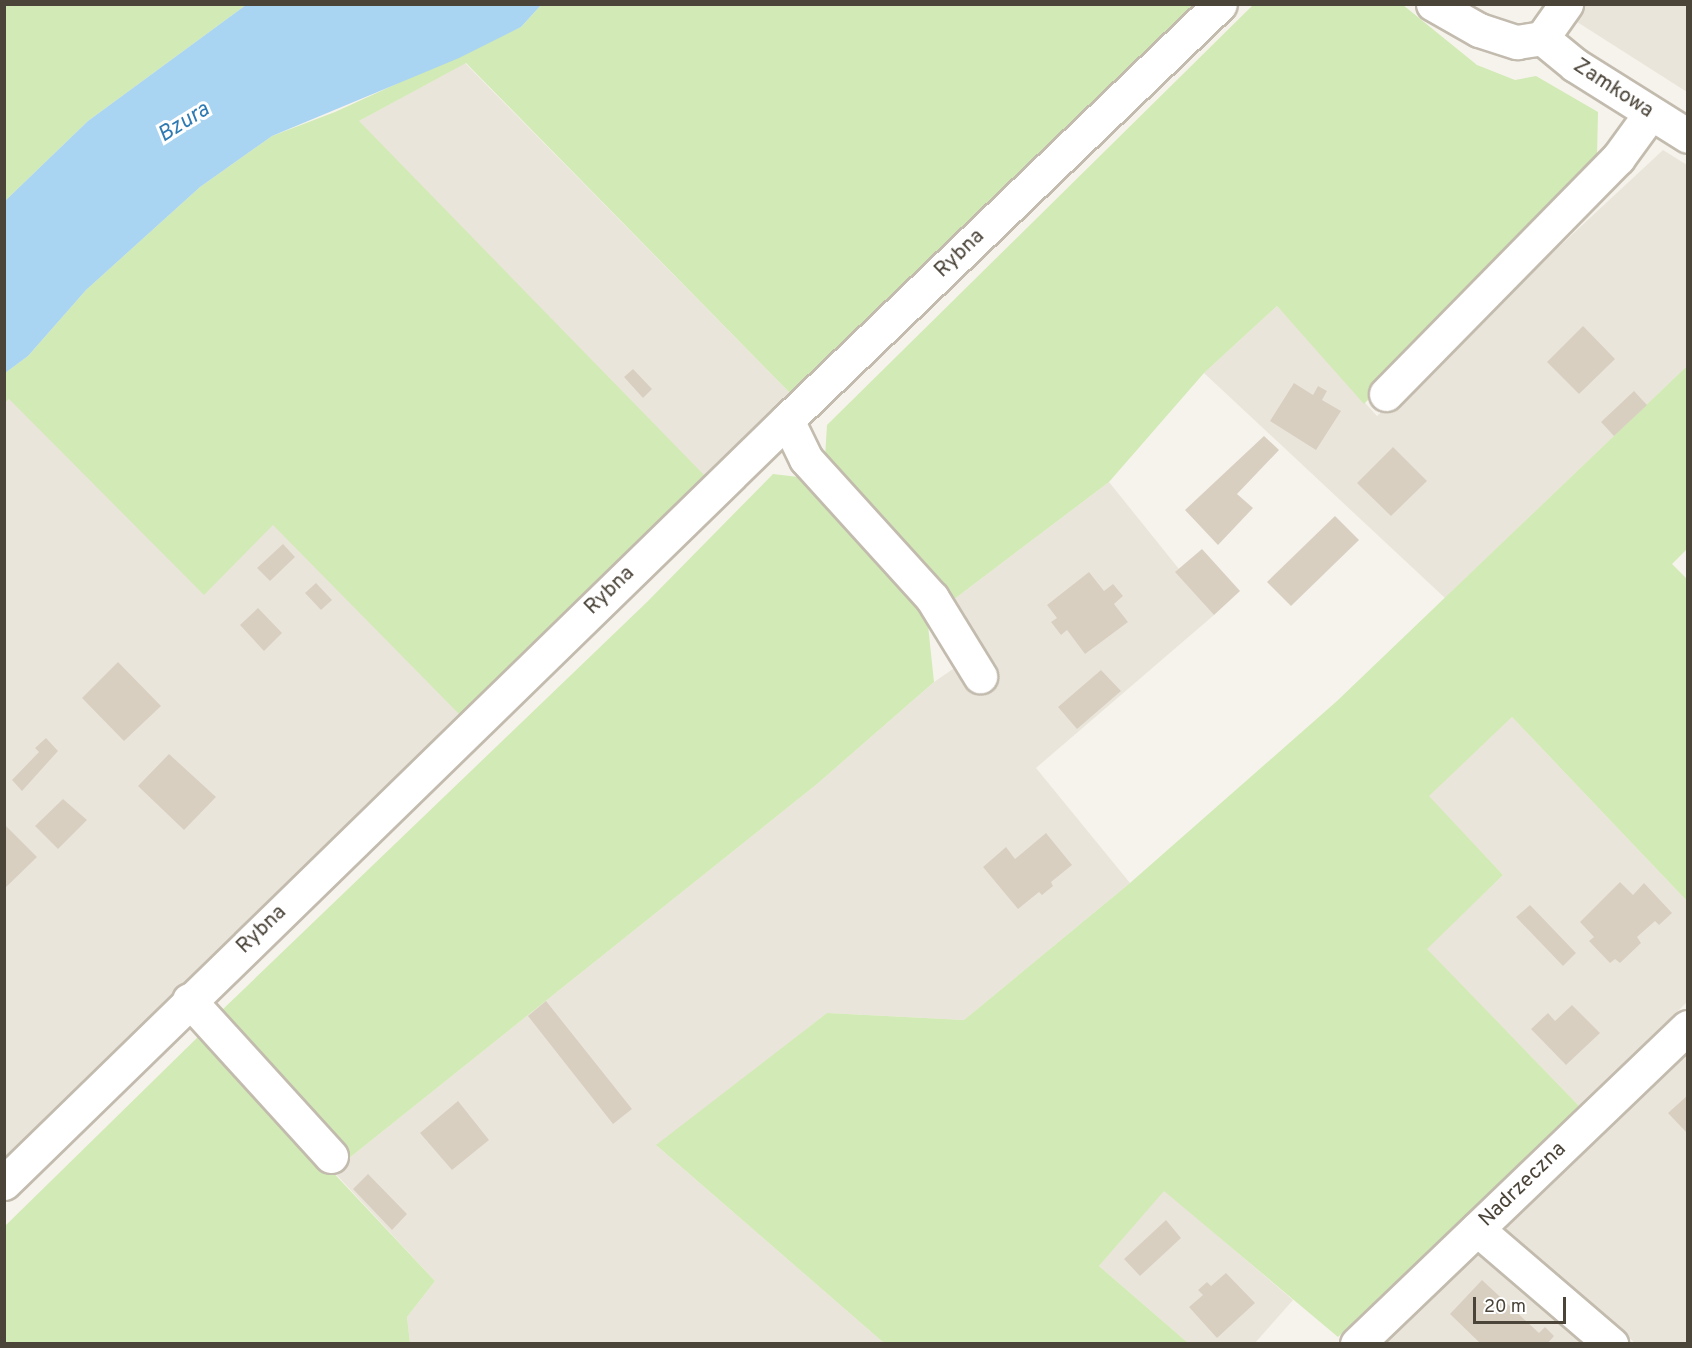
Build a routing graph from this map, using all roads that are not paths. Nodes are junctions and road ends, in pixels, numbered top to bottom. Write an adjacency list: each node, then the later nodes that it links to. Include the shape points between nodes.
1 (1220, 4): 8 (street, Rybna)
2 (1433, 4): 4 (street, via 1479,30 1517,42)
3 (1566, 4): 4 (street)
4 (1542, 38): 5 (street, Zamkowa, via 1575,65)
5 (1650, 114): 6 (street, Zamkowa); 7 (street, via 1618,158)
6 (1688, 136)
7 (1386, 394)
8 (787, 420): 9 (street, via 807,459 932,598); 10 (street, Rybna)
9 (980, 676)
10 (189, 1000): 12 (street); 13 (street, Rybna)
11 (1688, 1027): 14 (street, Nadrzeczna)
12 (331, 1156)
13 (4, 1183)
14 (1477, 1229): 15 (street, Nadrzeczna); 16 (street)
15 (1357, 1344)
16 (1611, 1344)

